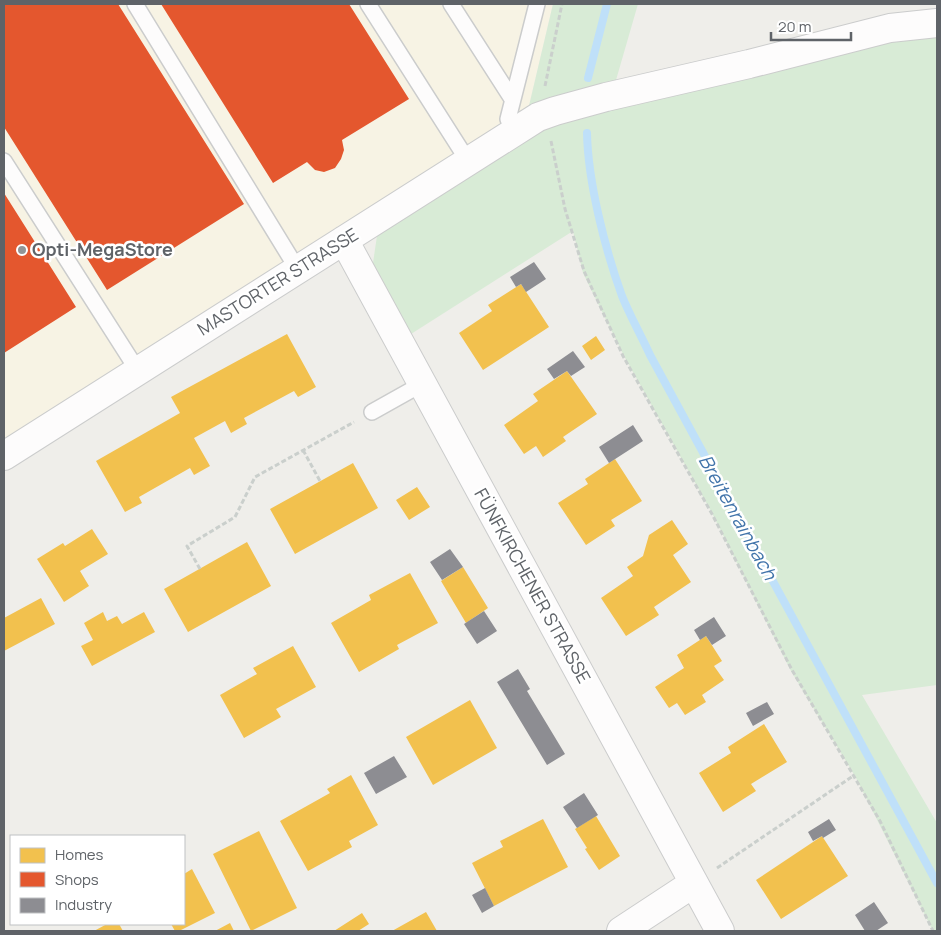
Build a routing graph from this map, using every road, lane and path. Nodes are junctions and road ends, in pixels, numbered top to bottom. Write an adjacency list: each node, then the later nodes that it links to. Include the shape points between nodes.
1 (135, 4): 13 (lane)
2 (368, 4): 11 (lane)
3 (451, 4): 7 (lane)
4 (537, 4): 7 (lane)
5 (562, 4): 8 (path)
6 (937, 23): 8 (street, MASTORTER STRASSE, via 890,28)
7 (512, 99): 9 (lane, via 508,119)
8 (550, 113): 9 (street, MASTORTER STRASSE); 21 (path, via 565,209 584,271 602,312 792,670)
9 (514, 132): 11 (street, MASTORTER STRASSE)
10 (4, 161): 14 (lane)
11 (468, 161): 12 (street, MASTORTER STRASSE)
12 (344, 240): 13 (street, MASTORTER STRASSE); 15 (street, FÜNFKIRCHENER STRASSE)
13 (298, 270): 14 (street, MASTORTER STRASSE)
14 (138, 371): 18 (street, MASTORTER STRASSE)
15 (422, 384): 16 (lane); 22 (street, FÜNFKIRCHENER STRASSE)
16 (372, 412): 17 (path)
17 (303, 450): 19 (path); 20 (path, via 255,477 235,517 187,546)
18 (4, 456)
19 (320, 481)
20 (200, 569)
21 (853, 776): 22 (path); 25 (path, via 880,821)
22 (694, 883): 23 (street); 24 (street, FÜNFKIRCHENER STRASSE)
23 (621, 931)
24 (720, 931)
25 (933, 931)

